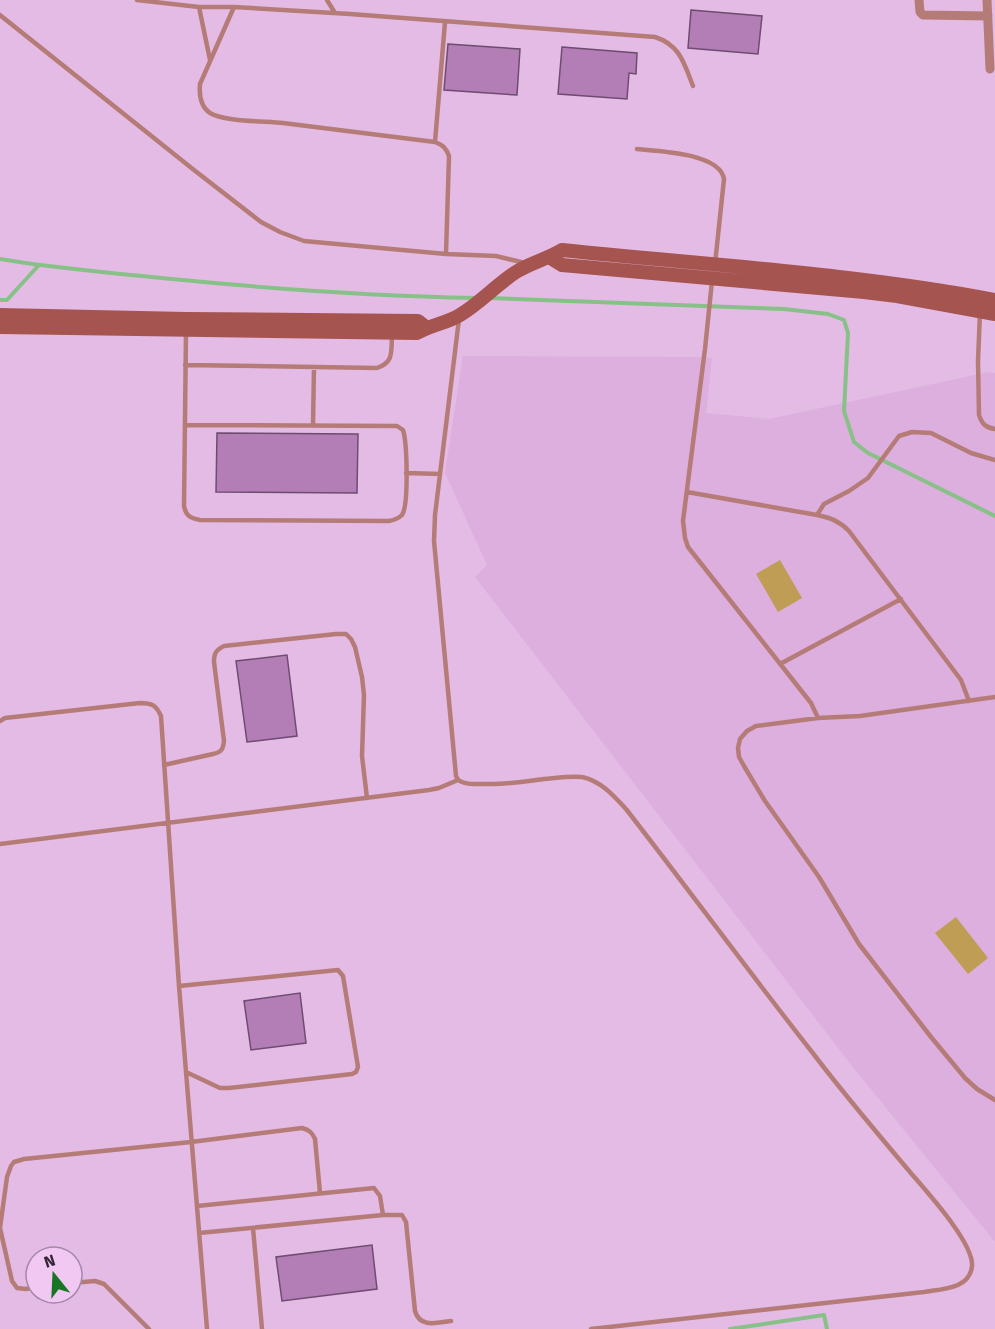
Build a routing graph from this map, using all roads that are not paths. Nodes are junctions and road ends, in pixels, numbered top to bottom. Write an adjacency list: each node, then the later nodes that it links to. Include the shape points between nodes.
1 (137, 0): 5 (lane)
2 (327, 0): 7 (lane)
3 (919, 0): 9 (street, via 923,15)
4 (987, 0): 9 (street)
5 (199, 7): 6 (lane); 11 (lane)
6 (234, 7): 7 (lane); 11 (lane)
7 (335, 14): 10 (lane)
8 (0, 15): 16 (lane, via 270,227 304,241)
9 (988, 16): 12 (street)
10 (445, 22): 13 (lane, via 655,37 674,47); 14 (lane)
11 (210, 61): 14 (lane, via 199,97 211,114)
12 (990, 69)
13 (693, 86)
14 (435, 142): 16 (lane, via 443,145 449,156)
15 (638, 149): 18 (lane, via 697,157 723,174)
16 (446, 254): 17 (lane, via 496,256)
17 (530, 264): 18 (street, via 549,257 562,264); 21 (street)
18 (713, 278): 19 (street, via 858,279); 20 (street, via 875,294); 36 (lane)
19 (988, 299): 20 (lane)
20 (980, 312): 22 (street); 32 (lane, via 979,415 981,422)
21 (464, 313): 26 (street); 35 (lane)
22 (995, 314)
23 (0, 315): 24 (street)
24 (186, 324): 25 (street); 26 (street, via 418,321); 27 (street); 28 (lane)
25 (0, 327)
26 (427, 328): 27 (street, via 417,333)
27 (392, 332): 29 (lane, via 390,359 385,365)
28 (185, 365): 29 (lane); 30 (lane)
29 (314, 367): 31 (lane)
30 (185, 425): 31 (lane); 34 (lane, via 184,507 191,518 200,520 397,519 405,506)
31 (313, 425): 34 (lane, via 397,426 405,436)
32 (995, 429)
33 (995, 460): 37 (lane, via 971,453 937,435 903,434 860,485 824,504)
34 (406, 473): 35 (lane)
35 (440, 474): 45 (lane, via 434,541)
36 (687, 492): 37 (lane); 39 (lane, via 683,530 688,547)
37 (817, 515): 38 (lane, via 840,522 849,531)
38 (901, 600): 39 (lane); 41 (lane, via 961,680)
39 (780, 664): 42 (lane)
40 (995, 697): 41 (lane)
41 (969, 701): 42 (lane)
42 (818, 718): 51 (lane, via 756,726 740,739 739,757 859,944 965,1078)
43 (0, 721): 44 (lane, via 151,703 161,716)
44 (164, 765): 46 (lane, via 220,752 223,748 214,662 218,649 346,634 355,647 362,677 362,756); 47 (lane)
45 (458, 780): 46 (lane, via 439,788); 64 (lane, via 492,784 582,777 613,795 812,1053 935,1202 961,1236 972,1259 966,1281 924,1292)
46 (367, 798): 47 (lane)
47 (168, 824): 48 (lane); 49 (lane)
48 (0, 844)
49 (179, 986): 50 (lane); 50 (lane, via 338,970 343,976 358,1067 352,1074 229,1088 220,1088)
50 (186, 1072): 52 (lane)
51 (995, 1100)
52 (191, 1142): 53 (lane, via 308,1130 315,1139); 54 (lane); 59 (lane, via 14,1162 7,1177 0,1228 12,1281 17,1288)
53 (320, 1193): 54 (lane); 55 (lane, via 374,1188 380,1196)
54 (197, 1206): 57 (lane)
55 (383, 1215): 56 (lane); 60 (lane, via 402,1215 406,1222 417,1317 421,1322)
56 (253, 1228): 57 (lane); 63 (lane)
57 (199, 1233): 62 (lane)
58 (84, 1282): 61 (lane, via 104,1284)
59 (24, 1289)
60 (451, 1321)
61 (149, 1329)
62 (207, 1329)
63 (262, 1329)
64 (591, 1329)

